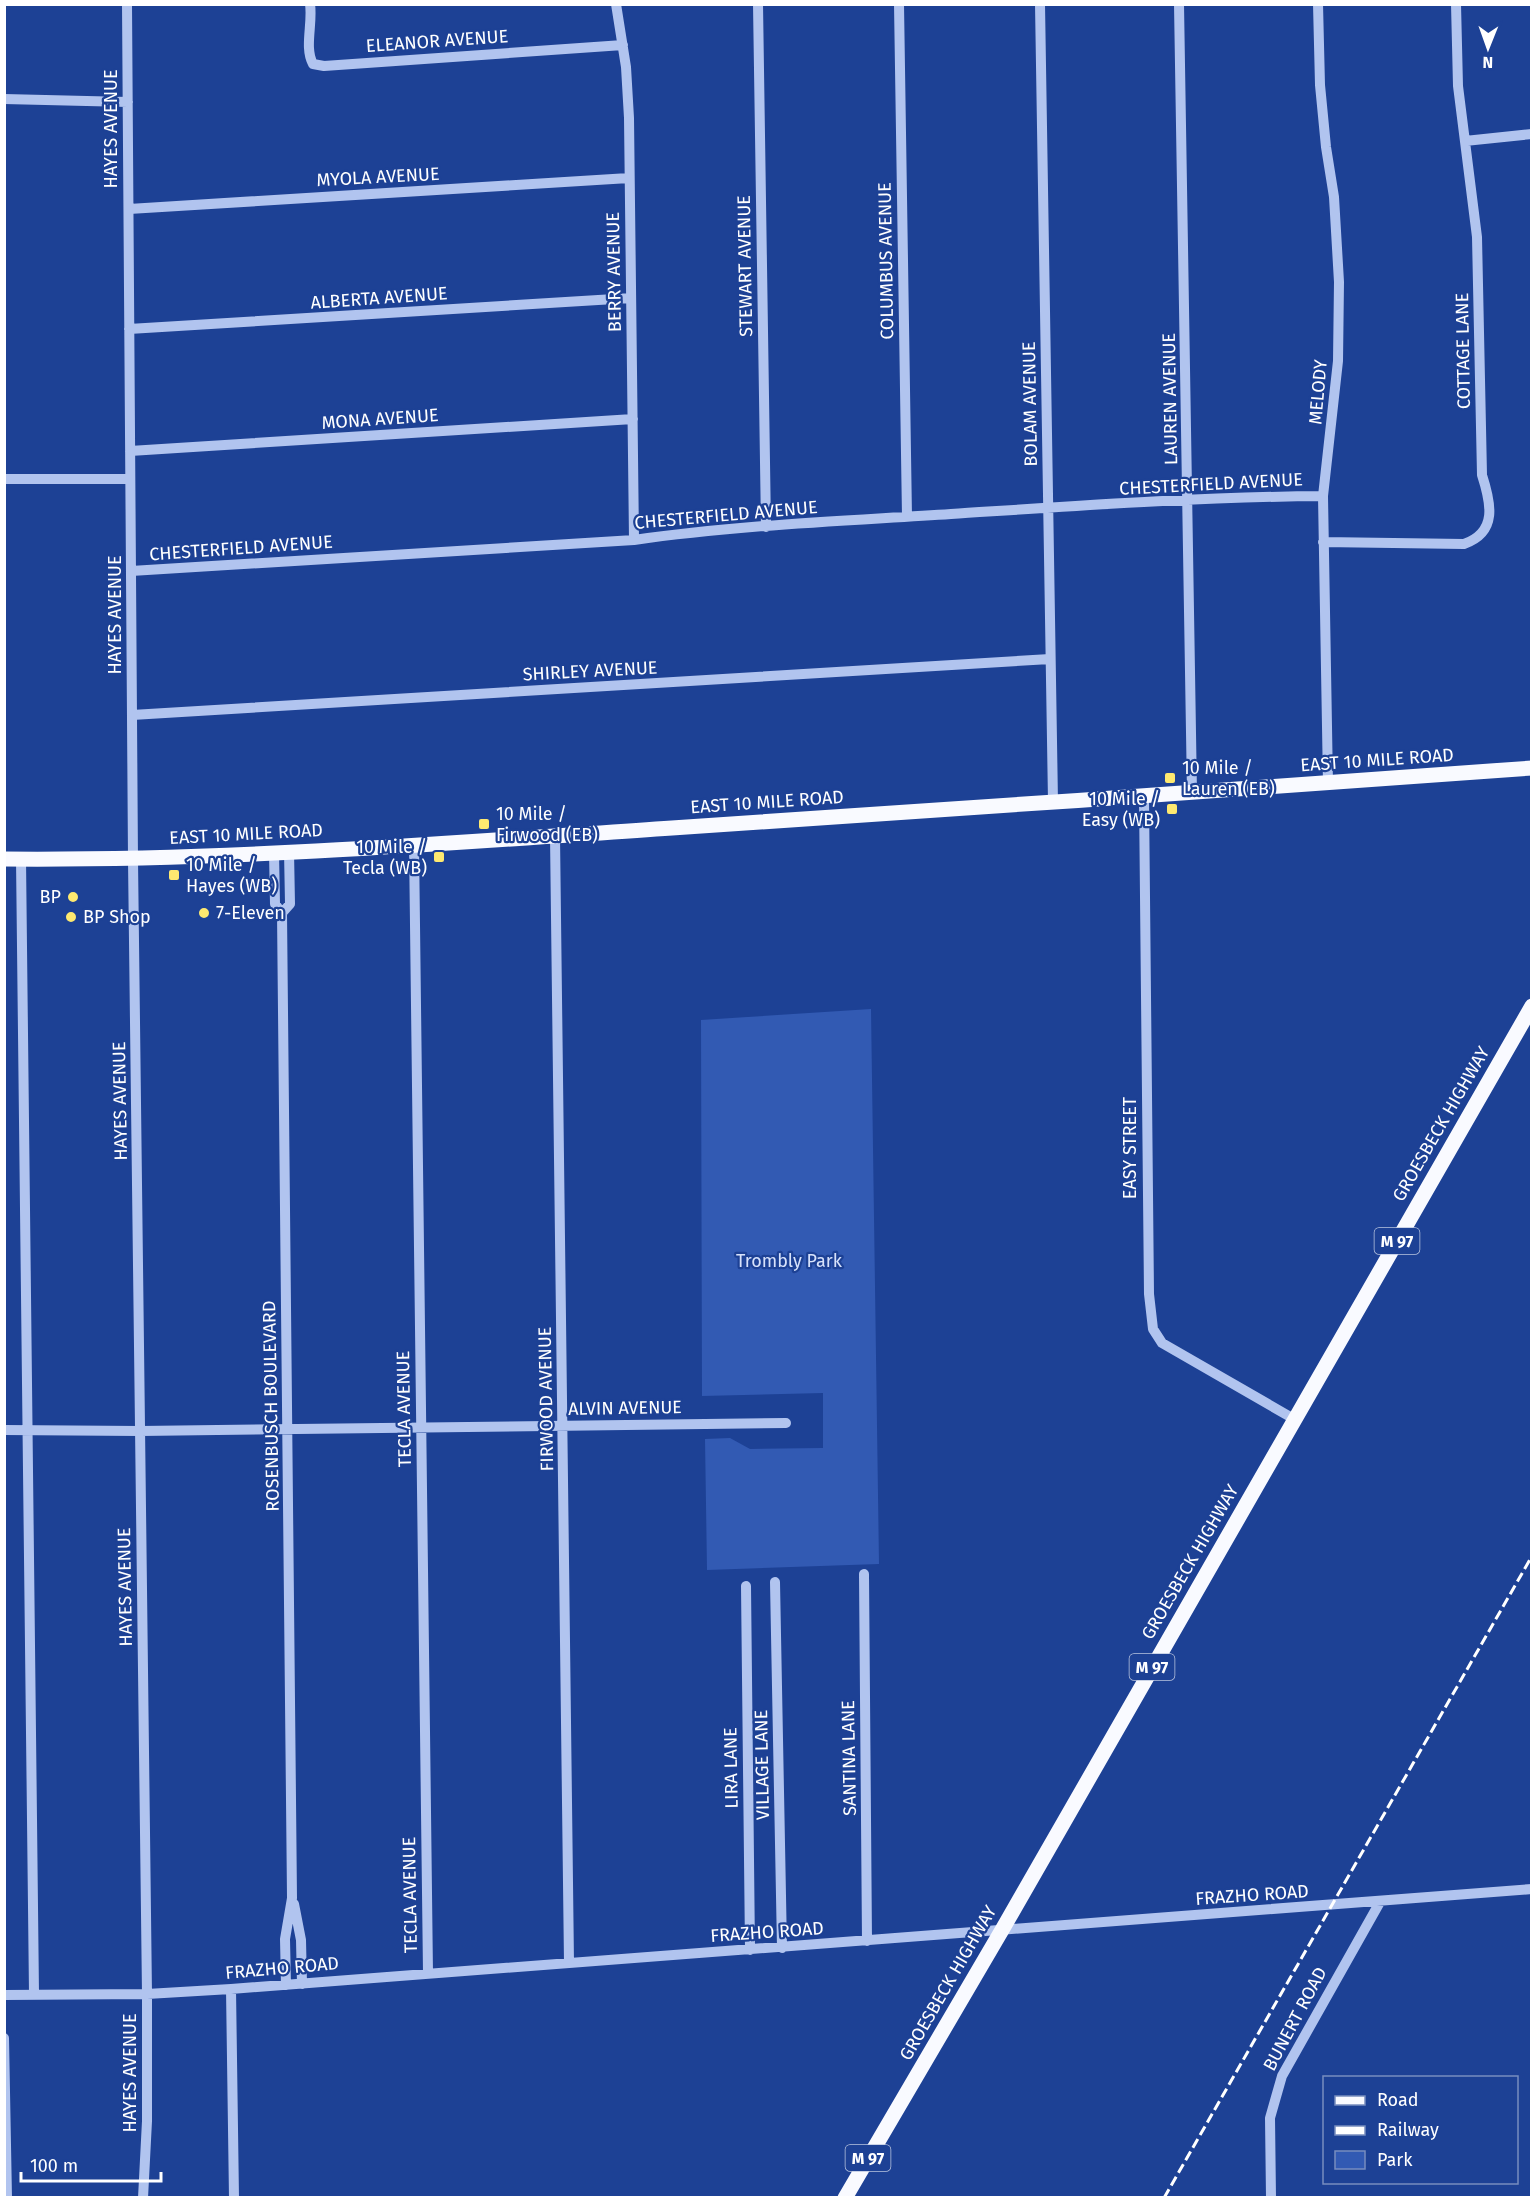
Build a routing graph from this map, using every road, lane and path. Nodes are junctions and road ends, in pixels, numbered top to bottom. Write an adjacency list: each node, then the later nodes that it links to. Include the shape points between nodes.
1 (127, 4): 12 (street, HAYES AVENUE)
2 (310, 4): 10 (street, ELEANOR AVENUE, via 309,56 313,64 324,66)
3 (616, 4): 10 (street, BERRY AVENUE)
4 (758, 4): 27 (street, STEWART AVENUE)
5 (899, 4): 26 (street, COLUMBUS AVENUE)
6 (1040, 4): 25 (street, BOLAM AVENUE)
7 (1179, 4): 24 (street, LAUREN AVENUE)
8 (1318, 4): 23 (street, MELODY, via 1320,85 1334,197 1339,282 1337,373)
9 (1456, 4): 14 (street, COTTAGE LANE, via 1458,86)
10 (623, 45): 15 (street, BERRY AVENUE)
11 (4, 99): 12 (street)
12 (128, 102): 16 (street, HAYES AVENUE)
13 (1532, 134): 14 (street)
14 (1465, 141): 29 (street, COTTAGE LANE, via 1477,247 1482,475 1490,510 1488,524 1476,540 1464,544)
15 (629, 178): 16 (street, MYOLA AVENUE); 17 (street, BERRY AVENUE)
16 (129, 209): 18 (street, HAYES AVENUE)
17 (631, 298): 18 (street, ALBERTA AVENUE); 19 (street, BERRY AVENUE)
18 (129, 329): 20 (street, HAYES AVENUE)
19 (633, 419): 20 (street, MONA AVENUE); 28 (street, BERRY AVENUE)
20 (130, 451): 22 (street, HAYES AVENUE)
21 (4, 479): 22 (street)
22 (130, 479): 30 (street, HAYES AVENUE)
23 (1323, 496): 24 (street, CHESTERFIELD AVENUE); 29 (street, MELODY)
24 (1188, 501): 25 (street, CHESTERFIELD AVENUE); 35 (street, LAUREN AVENUE)
25 (1048, 508): 26 (street, CHESTERFIELD AVENUE); 31 (street, BOLAM AVENUE)
26 (907, 517): 27 (street, CHESTERFIELD AVENUE)
27 (765, 526): 28 (street, CHESTERFIELD AVENUE)
28 (634, 540): 30 (street, CHESTERFIELD AVENUE)
29 (1323, 542): 34 (street, MELODY)
30 (131, 571): 32 (street, HAYES AVENUE)
31 (1050, 659): 32 (street, SHIRLEY AVENUE); 37 (street, BOLAM AVENUE)
32 (132, 716): 43 (street, HAYES AVENUE)
33 (1532, 768): 34 (main road, EAST 10 MILE ROAD)
34 (1328, 784): 35 (main road, EAST 10 MILE ROAD)
35 (1192, 793): 36 (main road, EAST 10 MILE ROAD)
36 (1144, 796): 37 (main road, EAST 10 MILE ROAD); 45 (street, EASY STREET, via 1147,1227 1153,1329 1162,1343)
37 (1053, 802): 38 (main road, EAST 10 MILE ROAD)
38 (555, 836): 39 (main road, EAST 10 MILE ROAD); 47 (street, FIRWOOD AVENUE)
39 (414, 844): 40 (main road, EAST 10 MILE ROAD); 48 (street, TECLA AVENUE)
40 (281, 852): 43 (main road, EAST 10 MILE ROAD); 49 (street, ROSENBUSCH BOULEVARD, via 290,904 282,913)
41 (4, 859): 42 (main road, EAST 10 MILE ROAD)
42 (21, 859): 43 (main road, EAST 10 MILE ROAD); 51 (street)
43 (133, 860): 52 (street, HAYES AVENUE)
44 (1532, 1006): 45 (main road, GROESBECK HIGHWAY / M 97)
45 (1294, 1419): 59 (main road, GROESBECK HIGHWAY / M 97)
46 (786, 1423): 47 (street, ALVIN AVENUE)
47 (563, 1425): 48 (street, ALVIN AVENUE); 63 (street, FIRWOOD AVENUE)
48 (421, 1427): 49 (street, ALVIN AVENUE); 64 (street, TECLA AVENUE)
49 (288, 1429): 52 (street, ALVIN AVENUE); 57 (street, ROSENBUSCH BOULEVARD)
50 (4, 1430): 51 (street, ALVIN AVENUE)
51 (28, 1430): 52 (street, ALVIN AVENUE); 68 (street)
52 (140, 1431): 69 (street, HAYES AVENUE)
53 (864, 1574): 60 (street, SANTINA LANE)
54 (775, 1582): 61 (street, VILLAGE LANE)
55 (746, 1586): 62 (street, LIRA LANE)
56 (1532, 1889): 58 (street, FRAZHO ROAD)
57 (292, 1898): 65 (street, ROSENBUSCH BOULEVARD, via 301,1940); 66 (street, ROSENBUSCH BOULEVARD, via 285,1939)
58 (1380, 1902): 59 (street, FRAZHO ROAD); 76 (street, BUNERT ROAD, via 1282,2076 1270,2118)
59 (1002, 1930): 60 (street, FRAZHO ROAD); 75 (main road, GROESBECK HIGHWAY / M 97)
60 (867, 1941): 61 (street, FRAZHO ROAD)
61 (782, 1948): 62 (street, FRAZHO ROAD)
62 (750, 1950): 63 (street, FRAZHO ROAD)
63 (569, 1963): 64 (street, FRAZHO ROAD)
64 (428, 1973): 65 (street, FRAZHO ROAD)
65 (302, 1984): 66 (street, FRAZHO ROAD)
66 (286, 1985): 67 (street, FRAZHO ROAD)
67 (231, 1989): 69 (street, FRAZHO ROAD); 74 (street)
68 (34, 1994): 69 (street, FRAZHO ROAD); 70 (street, FRAZHO ROAD)
69 (147, 1994): 73 (street, HAYES AVENUE)
70 (4, 1995)
71 (4, 2038): 72 (street)
72 (7, 2198)
73 (143, 2198)
74 (234, 2198)
75 (845, 2198)
76 (1271, 2198)

